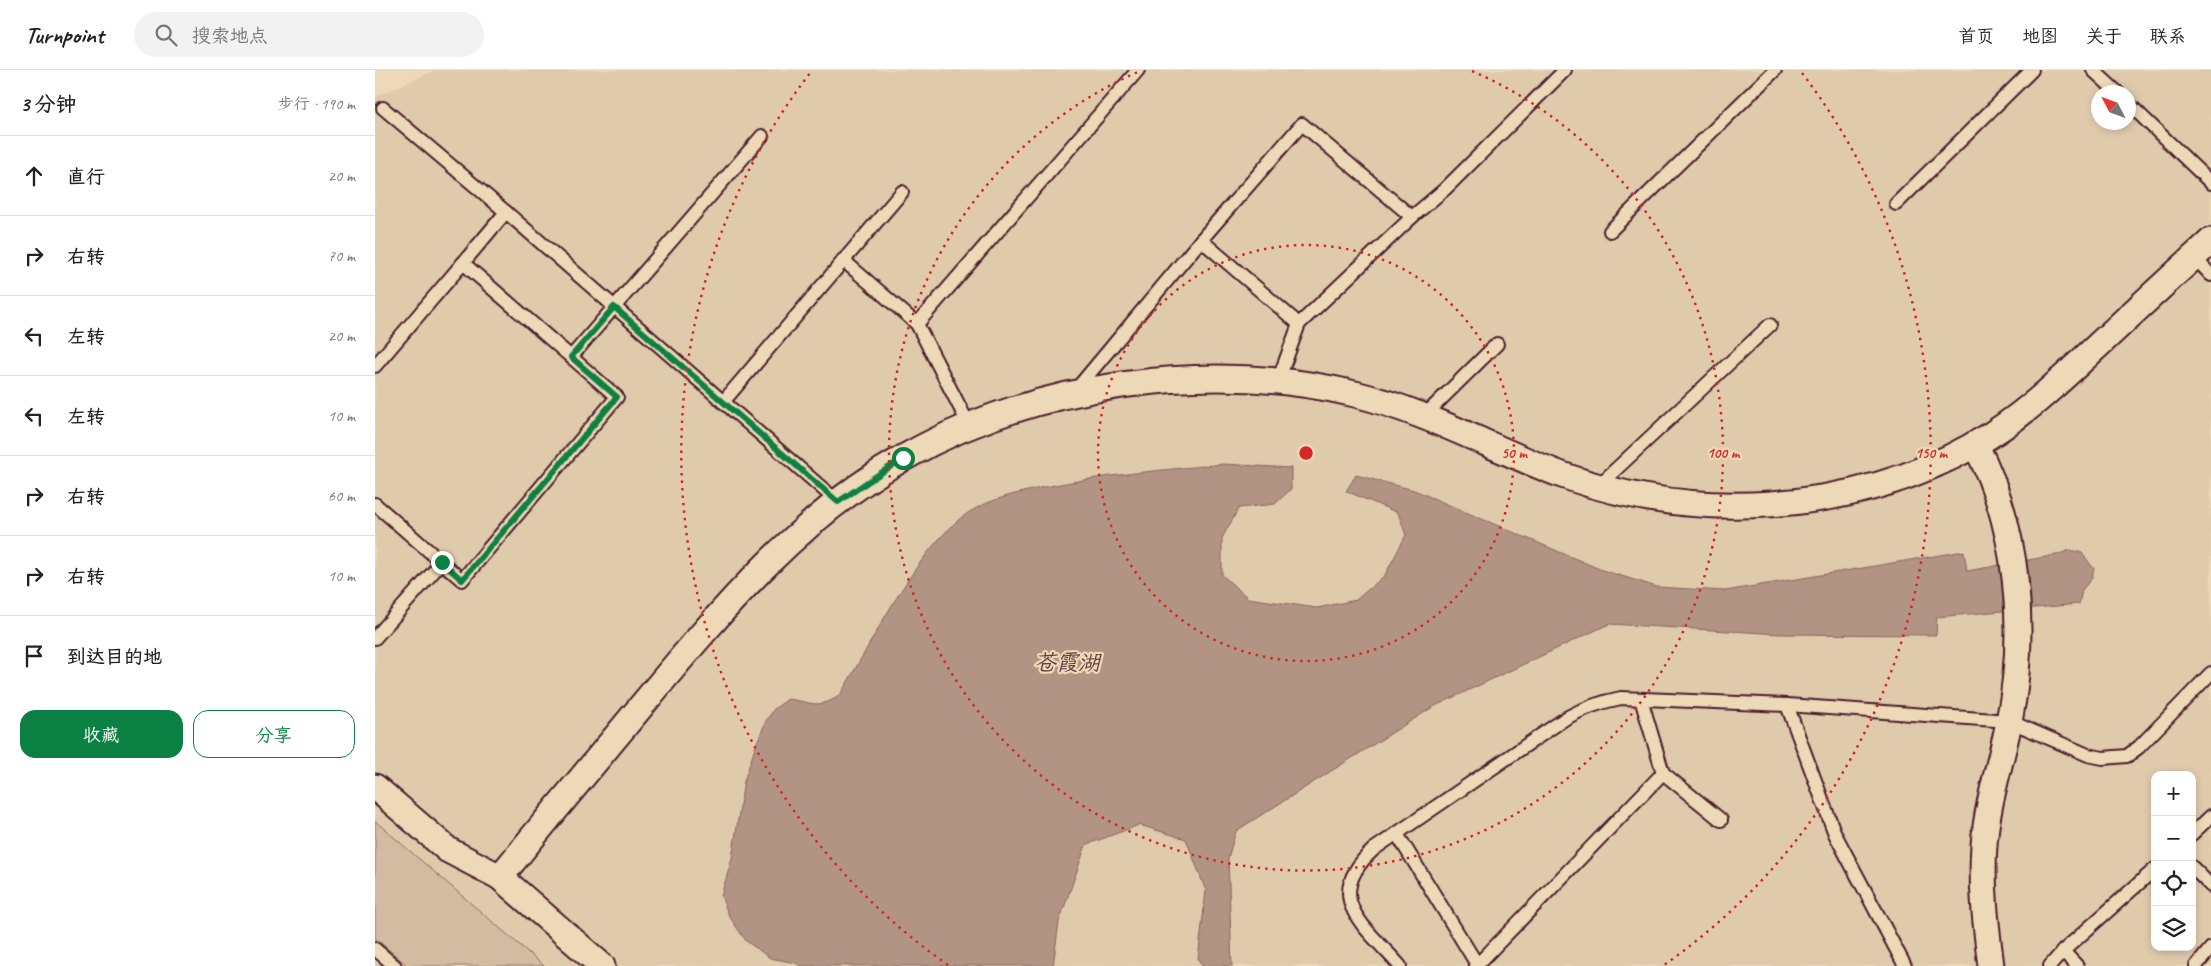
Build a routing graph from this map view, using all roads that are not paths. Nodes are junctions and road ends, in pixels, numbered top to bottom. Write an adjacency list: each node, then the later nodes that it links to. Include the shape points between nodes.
1 (1138, 70): 22 (lane)
2 (1565, 70): 14 (lane, via 1445,189)
3 (1775, 70): 15 (lane)
4 (2032, 70): 12 (lane)
5 (2093, 70): 6 (lane)
6 (2109, 85)
7 (383, 108): 13 (lane)
8 (2136, 111): 10 (lane)
9 (762, 136): 21 (lane)
10 (2211, 183)
11 (902, 192): 18 (lane)
12 (1896, 204)
13 (505, 212): 19 (lane); 21 (lane)
14 (1412, 217): 16 (lane, via 1302,124); 23 (lane)
15 (1610, 231)
16 (1201, 240): 23 (lane); 29 (lane)
17 (2203, 249): 20 (lane); 33 (street, via 2065,376)
18 (843, 260): 22 (lane); 30 (lane)
19 (463, 263): 26 (lane); 27 (lane)
20 (2211, 275)
21 (614, 307): 26 (lane); 30 (lane)
22 (917, 324): 32 (lane)
23 (1299, 324): 28 (lane)
24 (1770, 325): 34 (lane)
25 (1497, 344): 31 (lane)
26 (571, 357): 37 (lane, via 617,397 462,580)
27 (375, 366)
28 (1278, 381): 29 (street, via 1205,378 1138,384); 31 (street, via 1360,395)
29 (1072, 395): 32 (street)
30 (723, 402): 35 (lane)
31 (1424, 416): 34 (street, via 1535,464)
32 (969, 425): 35 (street, via 903,458)
33 (1975, 444): 34 (street, via 1943,460 1881,483 1850,492 1776,503 1711,506 1647,498); 42 (street, via 1999,507 2015,585 2018,636)
34 (1598, 486)
35 (838, 502): 51 (street, via 773,558 695,642)
36 (375, 504): 37 (lane)
37 (442, 562): 38 (lane)
38 (375, 638)
39 (2211, 673): 42 (lane, via 2127,756 2103,758 2088,755)
40 (1641, 699): 41 (lane); 43 (lane); 48 (lane, via 1603,701 1578,711)
41 (1787, 705): 42 (lane); 60 (lane, via 1835,834)
42 (2009, 721): 61 (street, via 1984,844 1984,907)
43 (1663, 773): 46 (lane); 59 (lane)
44 (375, 787): 51 (street, via 448,850)
45 (2211, 816): 47 (lane)
46 (1721, 820)
47 (2196, 830)
48 (1397, 834): 58 (lane, via 1360,862 1348,890 1350,906 1360,921); 59 (lane)
49 (2196, 871): 52 (lane)
50 (2151, 873): 55 (lane)
51 (500, 877): 57 (street)
52 (2211, 886)
53 (2211, 948): 64 (lane)
54 (375, 949): 56 (lane)
55 (2063, 951): 62 (lane); 63 (lane)
56 (395, 966)
57 (602, 966)
58 (1401, 966)
59 (1477, 966)
60 (1905, 966)
61 (1991, 966)
62 (2050, 966)
63 (2077, 966)
64 (2196, 966)

